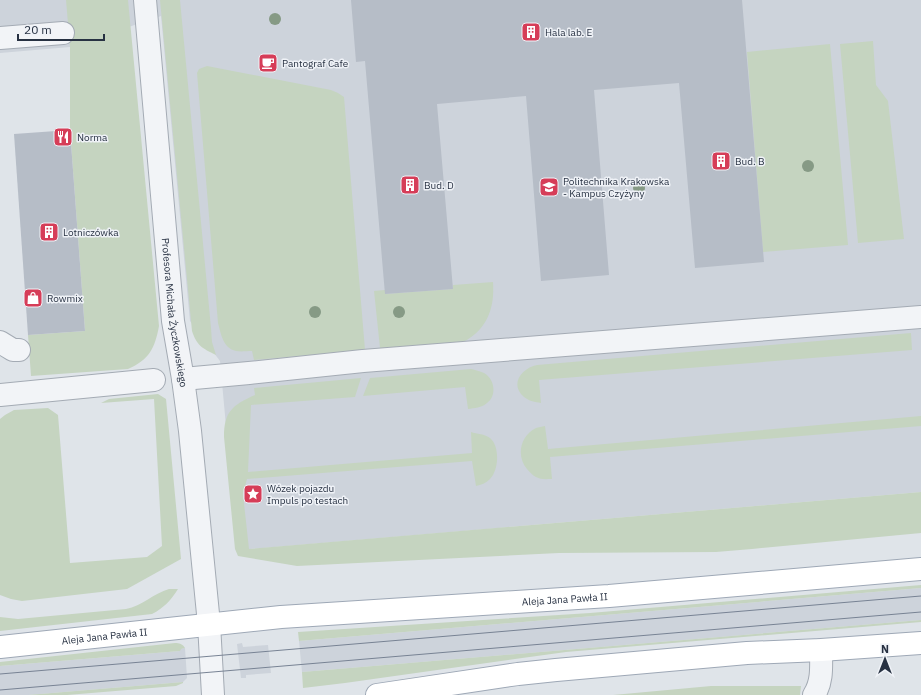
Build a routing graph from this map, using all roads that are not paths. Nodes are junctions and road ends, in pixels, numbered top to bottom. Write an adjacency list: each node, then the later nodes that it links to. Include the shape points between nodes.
1 (145, 0): 5 (street, Profesora Michała Życzkowskiego, via 173,321)
2 (63, 33): 3 (street)
3 (0, 38)
4 (921, 317): 5 (street, via 363,361)
5 (183, 378): 9 (street, Profesora Michała Życzkowskiego)
6 (154, 380): 7 (street)
7 (0, 395)
8 (921, 569): 9 (main road, Aleja Jana Pawła II, via 609,596)
9 (208, 624): 11 (main road, Aleja Jana Pawła II); 13 (street)
10 (921, 643): 12 (main road)
11 (0, 647)
12 (821, 650): 14 (main road, via 747,653 556,670); 15 (street, via 821,679)
13 (213, 695)
14 (377, 695)
15 (814, 695)

